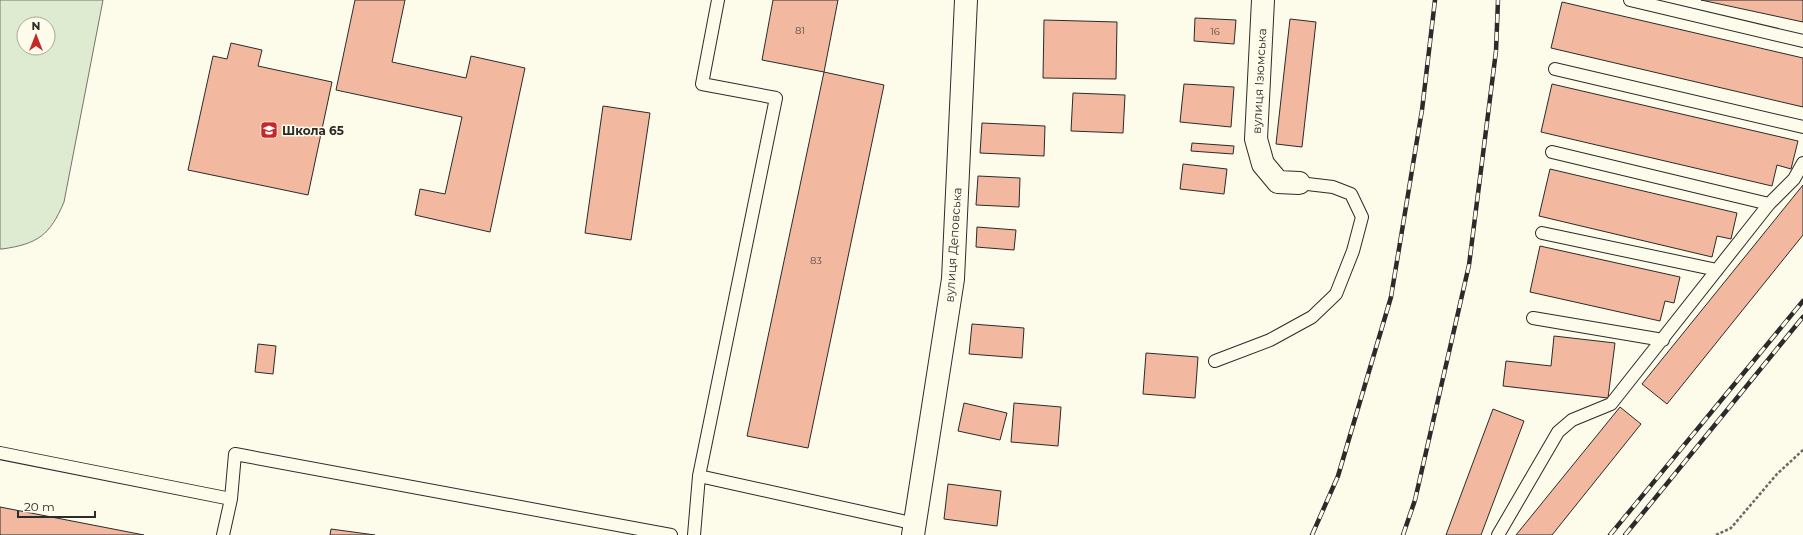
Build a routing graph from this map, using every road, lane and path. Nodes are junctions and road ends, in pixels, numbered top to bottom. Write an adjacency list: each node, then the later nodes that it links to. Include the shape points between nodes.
1 (718, 0): 19 (lane, via 702,84 776,98)
2 (966, 0): 21 (street, вулиця Деповська, via 953,279)
3 (1263, 0): 10 (street, вулиця Ізюмська, via 1256,139 1263,164 1278,182)
4 (1630, 0): 5 (lane)
5 (1803, 41)
6 (1555, 68): 7 (lane)
7 (1803, 127)
8 (1552, 152): 11 (lane)
9 (1803, 163): 11 (lane, via 1794,179)
10 (1299, 183): 16 (lane, via 1333,187 1351,194 1362,217 1353,251 1336,294 1312,317 1300,324 1270,340)
11 (1769, 204): 13 (lane)
12 (1542, 233): 13 (lane)
13 (1717, 270): 15 (lane)
14 (1533, 318): 15 (lane)
15 (1663, 340): 25 (lane, via 1612,404 1572,420 1558,432)
16 (1215, 361)
17 (1803, 450): 26 (path, via 1777,474 1731,528)
18 (0, 453): 20 (lane)
19 (699, 476): 21 (lane); 24 (lane)
20 (231, 499): 22 (lane); 23 (lane, via 235,454)
21 (915, 529)
22 (223, 535)
23 (671, 535)
24 (694, 535)
25 (1498, 535)
26 (1716, 535)

